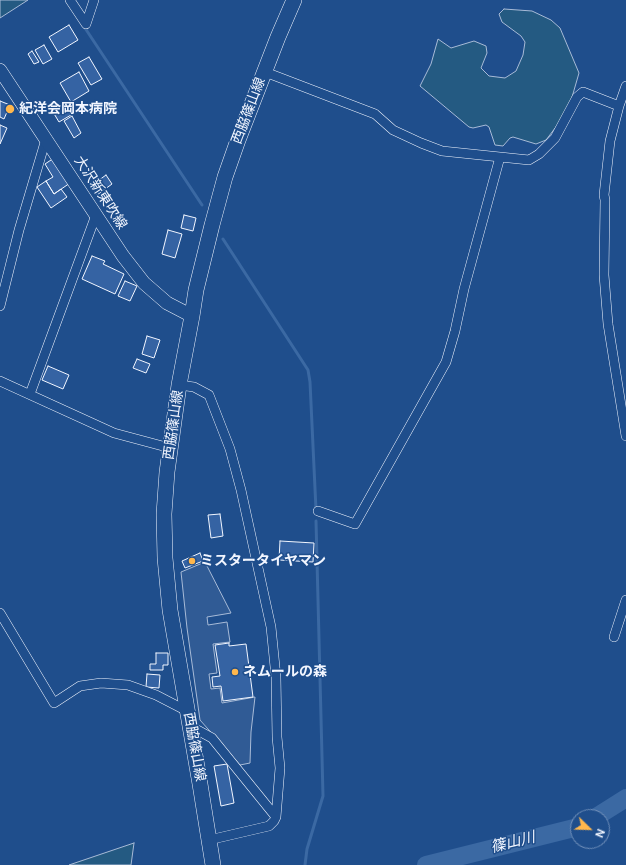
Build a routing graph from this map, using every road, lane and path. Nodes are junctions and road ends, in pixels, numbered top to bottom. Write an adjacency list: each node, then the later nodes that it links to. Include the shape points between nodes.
1 (70, 0): 2 (street, via 86,24)
2 (94, 0)
3 (294, 0): 5 (main road, 西脇篠山線)
4 (0, 70): 8 (main road, 大沢新東吹線)
5 (265, 72): 9 (street, via 375,114 393,130 442,151); 12 (main road, 西脇篠山線, via 225,177 196,290)
6 (626, 86): 7 (street)
7 (619, 106): 9 (street, via 584,92 577,97 555,138 539,154 529,160); 16 (street, via 610,141 604,195 604,275 608,324)
8 (46, 139): 10 (main road, 大沢新東吹線); 11 (street)
9 (500, 157): 18 (street, via 446,362 355,524)
10 (96, 215): 12 (main road, 大沢新東吹線, via 144,283 167,303); 15 (street)
11 (0, 306)
12 (192, 316): 14 (main road, 西脇篠山線)
13 (0, 380): 15 (street)
14 (179, 385): 17 (main road, 西脇篠山線); 24 (street, via 194,387 209,395 215,407 230,449 271,627 280,768)
15 (30, 394): 17 (street, via 114,433)
16 (626, 436)
17 (170, 448): 22 (main road, 西脇篠山線, via 164,514 165,558 170,610)
18 (318, 511)
19 (626, 600): 21 (street)
20 (0, 613): 22 (street, via 54,703 80,686 101,683 128,685 156,695)
21 (614, 637)
22 (187, 711): 23 (main road, 西脇篠山線)
23 (190, 726): 24 (street, via 212,738); 25 (main road, 西脇篠山線)
24 (276, 817): 25 (street, via 269,826)
25 (209, 842): 26 (main road, 西脇篠山線)
26 (213, 865)

